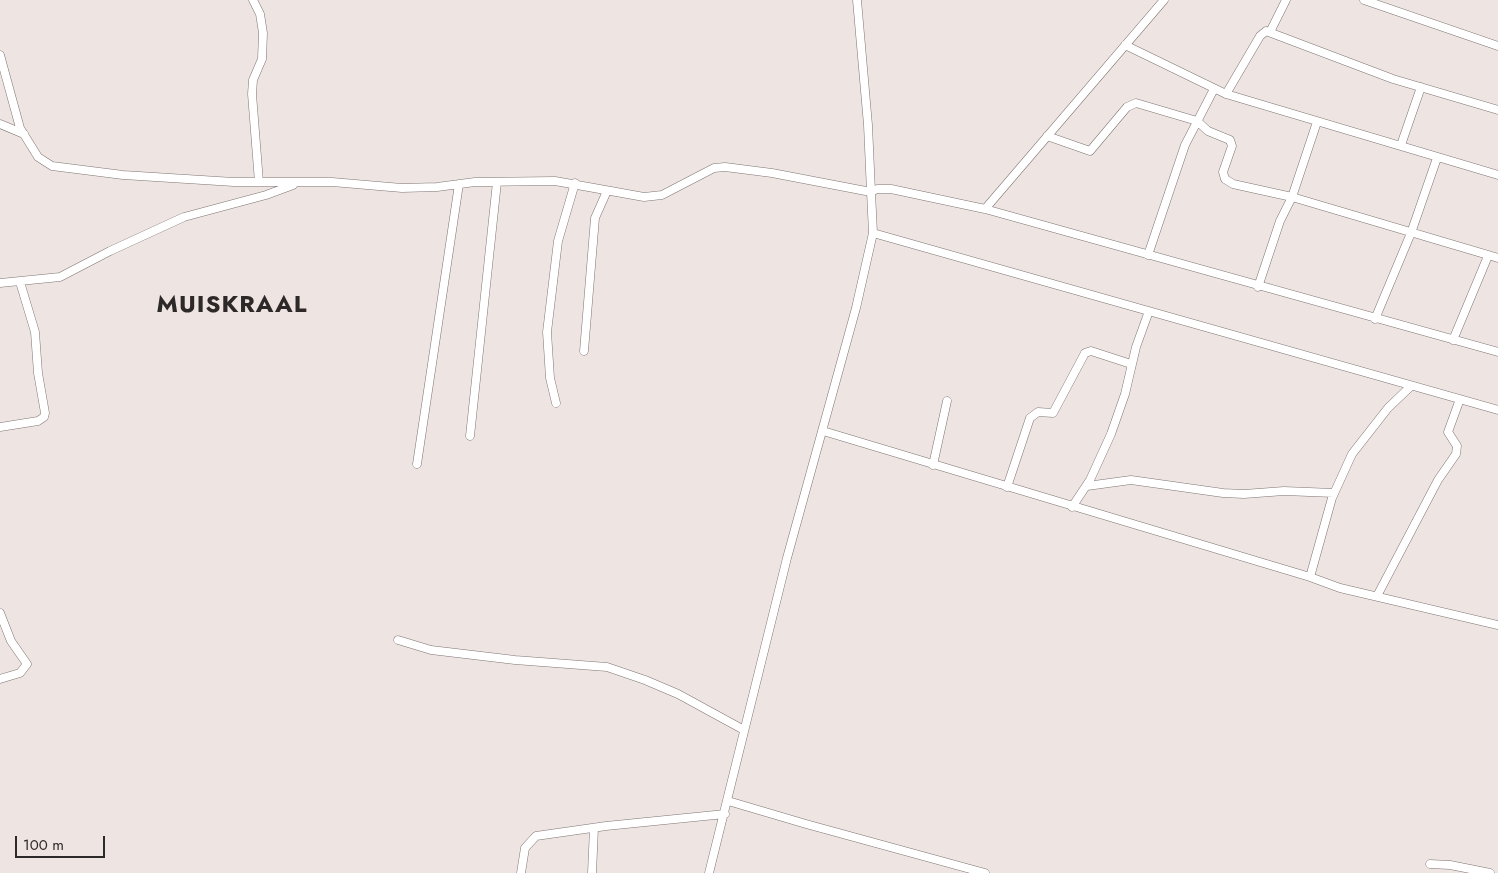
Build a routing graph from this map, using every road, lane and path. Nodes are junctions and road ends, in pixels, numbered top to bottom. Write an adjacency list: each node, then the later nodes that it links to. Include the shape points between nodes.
1 (253, 0): 22 (street, via 260,14 263,33 262,59 253,80 252,94)
2 (857, 0): 28 (street)
3 (1164, 0): 7 (street)
4 (1286, 0): 6 (street)
5 (1364, 0): 8 (street)
6 (1270, 32): 10 (street, via 1367,70); 12 (street, via 1260,36)
7 (1125, 45): 11 (street); 18 (street)
8 (1498, 46)
9 (0, 55): 17 (street, via 13,108)
10 (1421, 87): 13 (street); 19 (street)
11 (1214, 89): 12 (street); 14 (street)
12 (1226, 94): 15 (street)
13 (1498, 110)
14 (1197, 121): 18 (street, via 1134,103 1090,151); 29 (street, via 1232,142 1223,172 1228,181); 33 (street, via 1185,145)
15 (1317, 122): 19 (street); 29 (street)
16 (0, 124): 17 (street)
17 (24, 134): 22 (street, via 42,161 61,168 201,182)
18 (1047, 136): 30 (street)
19 (1401, 145): 20 (street)
20 (1437, 158): 21 (street); 32 (street)
21 (1498, 176)
22 (259, 182): 24 (street)
23 (497, 182): 25 (street); 26 (street); 52 (street)
24 (297, 183): 26 (street, via 332,182 402,188); 36 (street, via 266,195 184,217 60,277)
25 (575, 183): 27 (street); 48 (street, via 558,241 547,332 550,378)
26 (459, 184): 53 (street)
27 (607, 191): 28 (street, via 644,197 662,195 705,172 725,167); 43 (street, via 595,218)
28 (871, 192): 30 (street, via 891,189); 31 (street)
29 (1292, 197): 32 (street); 38 (street, via 1280,221)
30 (985, 209): 33 (street)
31 (873, 233): 39 (street); 51 (street)
32 (1411, 233): 34 (street); 40 (street)
33 (1148, 255): 38 (street)
34 (1488, 256): 35 (street); 41 (street)
35 (1498, 258)
36 (20, 282): 37 (street); 50 (street, via 34,332 45,413 44,418 38,421)
37 (0, 283)
38 (1258, 287): 40 (street)
39 (1150, 311): 44 (street); 45 (street)
40 (1375, 319): 41 (street)
41 (1453, 340): 42 (street)
42 (1497, 349)
43 (584, 351)
44 (1131, 364): 55 (street, via 1121,408); 56 (street, via 1095,352 1085,353 1053,413 1038,412 1030,418)
45 (1411, 386): 46 (street); 57 (street, via 1359,442)
46 (1460, 399): 49 (street); 60 (street, via 1448,432 1457,446 1456,454 1438,480)
47 (947, 401): 54 (street)
48 (556, 403)
49 (1498, 410)
50 (0, 427)
51 (823, 432): 54 (street); 65 (street, via 787,558)
52 (470, 436)
53 (417, 464)
54 (933, 465): 56 (street)
55 (1087, 486): 57 (street, via 1131,480 1223,493); 58 (street)
56 (1007, 487): 58 (street)
57 (1334, 493): 59 (street)
58 (1072, 507): 59 (street)
59 (1310, 577): 60 (street)
60 (1377, 596): 62 (street)
61 (0, 613): 64 (street, via 11,641 28,664 20,674)
62 (1498, 625)
63 (398, 640): 65 (street, via 431,650 607,666 670,691)
64 (0, 679)
65 (744, 730): 66 (street)
66 (728, 801): 67 (street); 70 (street)
67 (725, 814): 68 (street); 73 (street)
68 (594, 828): 71 (street, via 536,836 525,848); 72 (street)
69 (1430, 864): 75 (street)
70 (962, 870): 74 (street)
71 (521, 873)
72 (592, 873)
73 (709, 873)
74 (985, 873)
75 (1490, 873)

